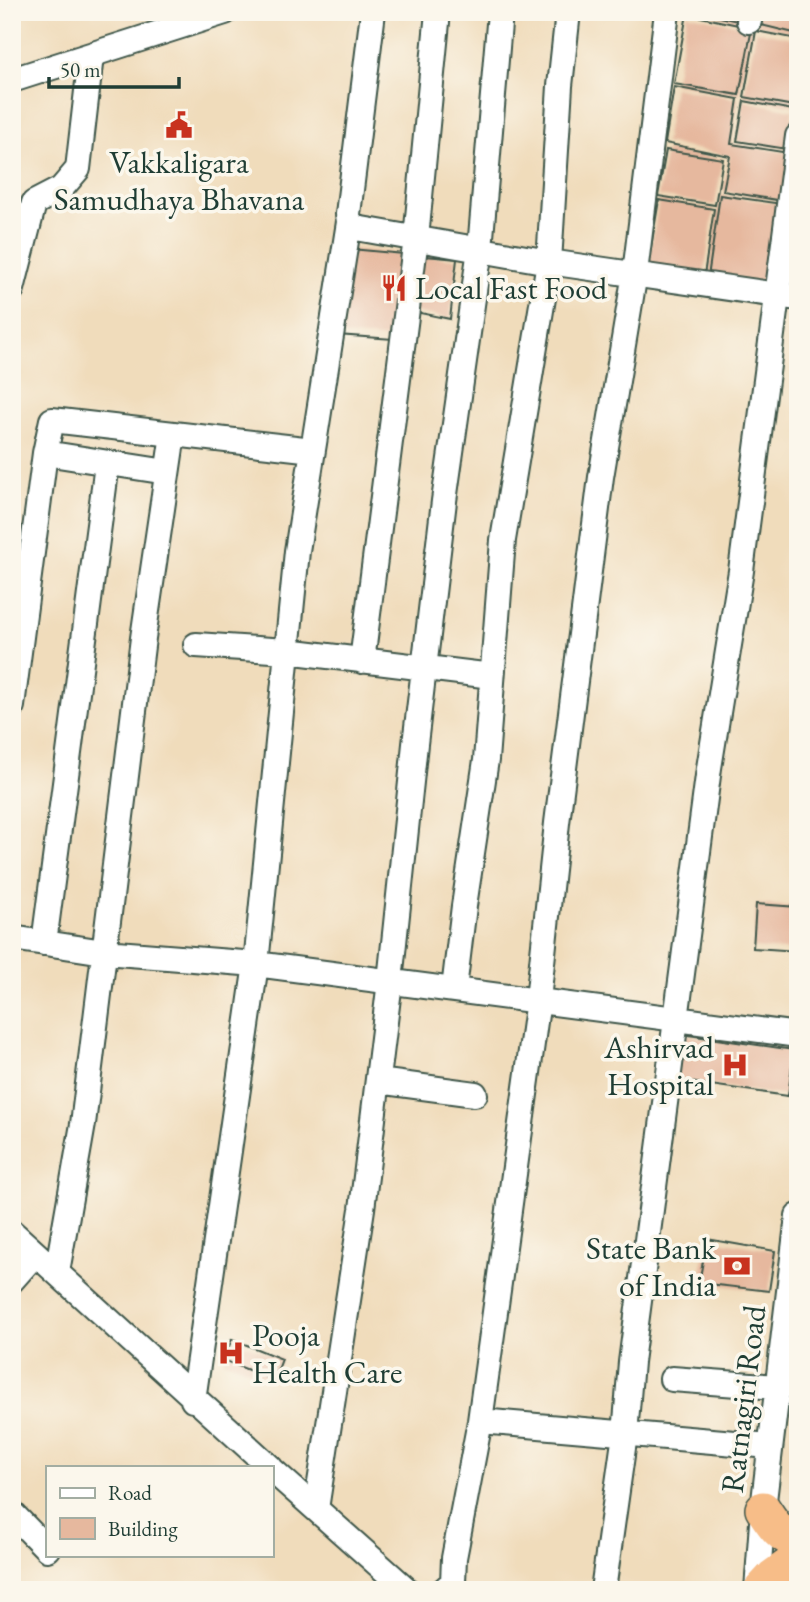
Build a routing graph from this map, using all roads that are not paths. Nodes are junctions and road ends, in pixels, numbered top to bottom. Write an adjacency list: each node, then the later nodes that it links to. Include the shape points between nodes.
1 (225, 12): 7 (street)
2 (373, 12): 11 (street)
3 (438, 12): 12 (street)
4 (500, 12): 13 (street)
5 (568, 12): 14 (street)
6 (667, 12): 15 (street)
7 (91, 56): 8 (street); 10 (street, via 78,169 61,189)
8 (12, 80)
9 (798, 136): 17 (street)
10 (23, 206): 16 (street)
11 (349, 222): 12 (street, via 356,228); 19 (street)
12 (416, 238): 13 (street); 25 (street)
13 (480, 249): 14 (street); 26 (street)
14 (549, 262): 15 (street); 27 (street, via 503,540)
15 (635, 273): 17 (street); 35 (street, via 601,477)
16 (12, 289)
17 (787, 297): 36 (street, via 709,768)
18 (173, 433): 19 (street); 20 (street, via 55,418); 22 (street)
19 (313, 450): 24 (street)
20 (45, 453): 21 (street); 28 (street)
21 (107, 464): 22 (street); 30 (street)
22 (167, 472): 31 (street)
23 (196, 645): 24 (street)
24 (287, 651): 25 (street); 32 (street)
25 (362, 661): 26 (street)
26 (424, 669): 27 (street); 33 (street)
27 (492, 676): 34 (street, via 486,760)
28 (12, 706)
29 (12, 938): 30 (street)
30 (44, 943): 31 (street)
31 (104, 951): 32 (street); 43 (street, via 83,1124)
32 (256, 964): 33 (street); 47 (street)
33 (390, 981): 34 (street); 38 (street)
34 (454, 989): 35 (street)
35 (538, 1000): 36 (street); 48 (street)
36 (676, 1018): 37 (street); 49 (street)
37 (798, 1035)
38 (378, 1082): 39 (street); 53 (street)
39 (475, 1094)
40 (798, 1216): 46 (street, Ratnagiri Road)
41 (12, 1233): 42 (street)
42 (35, 1254): 43 (street); 44 (street)
43 (57, 1272): 47 (street)
44 (12, 1280)
45 (672, 1379): 46 (street)
46 (777, 1387): 50 (street, Ratnagiri Road)
47 (193, 1400): 51 (street)
48 (480, 1420): 49 (street); 61 (street, via 453,1582)
49 (625, 1434): 50 (street); 62 (street)
50 (770, 1446): 54 (street, Ratnagiri Road)
51 (268, 1466)
52 (273, 1471): 53 (street)
53 (316, 1509): 60 (street)
54 (763, 1509): 56 (highway, via 776,1529); 63 (street, Ratnagiri Road)
55 (12, 1513): 57 (street)
56 (798, 1542)
57 (46, 1548)
58 (798, 1559): 63 (highway)
59 (798, 1582): 64 (highway)
60 (407, 1590)
61 (444, 1590)
62 (603, 1590)
63 (759, 1590)
64 (785, 1590)

